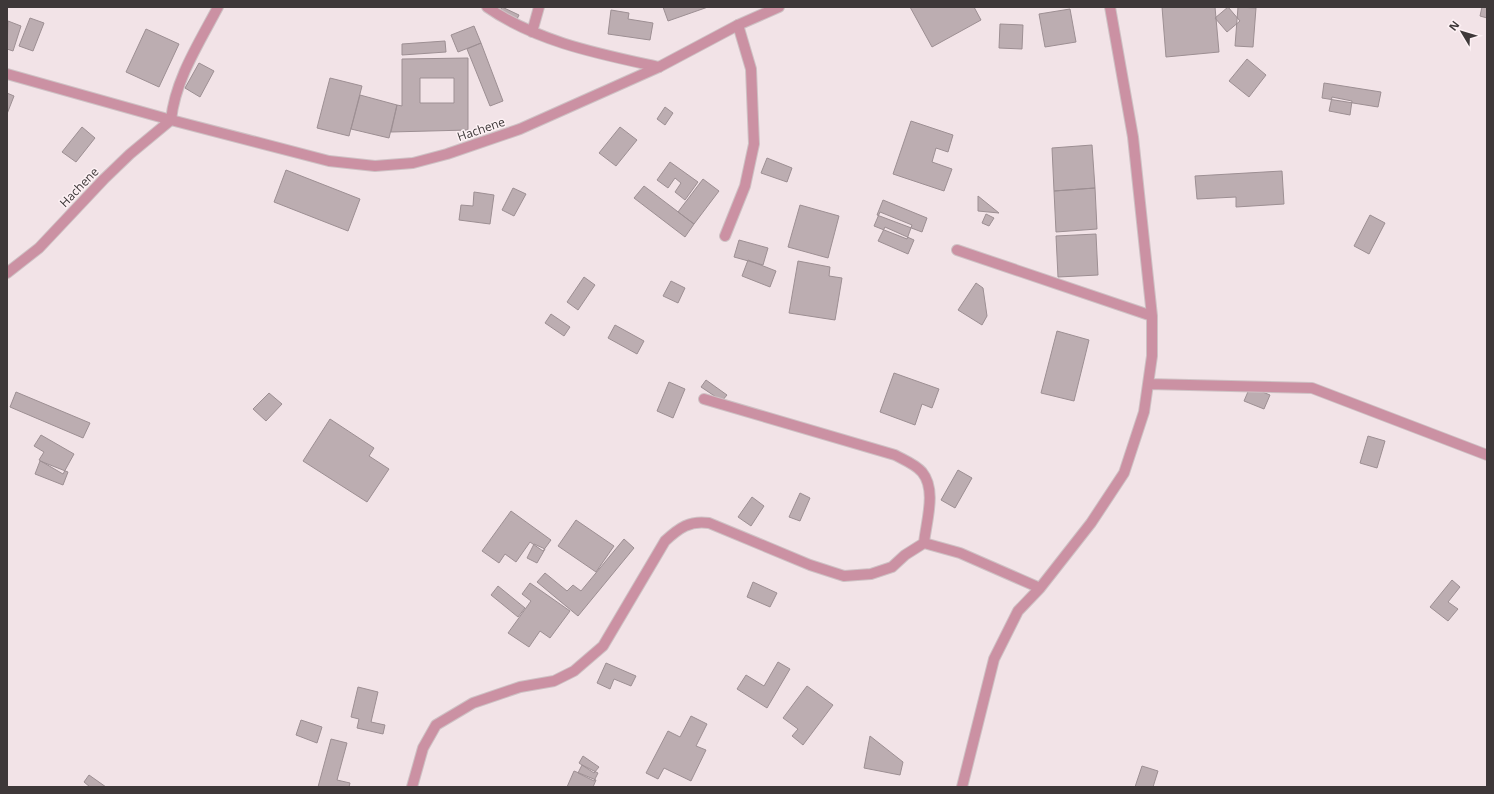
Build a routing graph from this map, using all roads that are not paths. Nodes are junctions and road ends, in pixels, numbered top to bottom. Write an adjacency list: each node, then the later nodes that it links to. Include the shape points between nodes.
1 (218, 7): 10 (street, via 180,83 173,100)
2 (487, 7): 7 (street)
3 (539, 7): 7 (street)
4 (779, 7): 6 (street, Hachene)
5 (1110, 7): 14 (street, via 1133,138)
6 (738, 25): 8 (street, Hachene); 11 (street, via 751,69 754,144 745,186)
7 (532, 32): 8 (street, via 591,51)
8 (659, 67): 10 (street, Hachene, via 520,130 447,154 413,162 376,166 329,161)
9 (7, 74): 10 (street, Hachene)
10 (171, 120): 13 (street, Hachene, via 104,179 39,248)
11 (725, 236)
12 (957, 250): 14 (street)
13 (7, 273)
14 (1152, 316): 15 (street, via 1152,356)
15 (1148, 384): 17 (street, via 1312,388); 19 (street, via 1144,412 1124,474 1091,523)
16 (704, 399): 18 (street, via 895,455 911,464 922,472 930,493)
17 (1487, 455)
18 (924, 543): 19 (street, via 960,553); 20 (street, via 892,567 871,574 844,576 810,566 709,523 691,523 678,529 666,541 603,646 574,672 554,681 520,687 473,703 436,725 423,748)
19 (1040, 588): 21 (street, via 1018,611 994,659)
20 (412, 787)
21 (962, 787)

